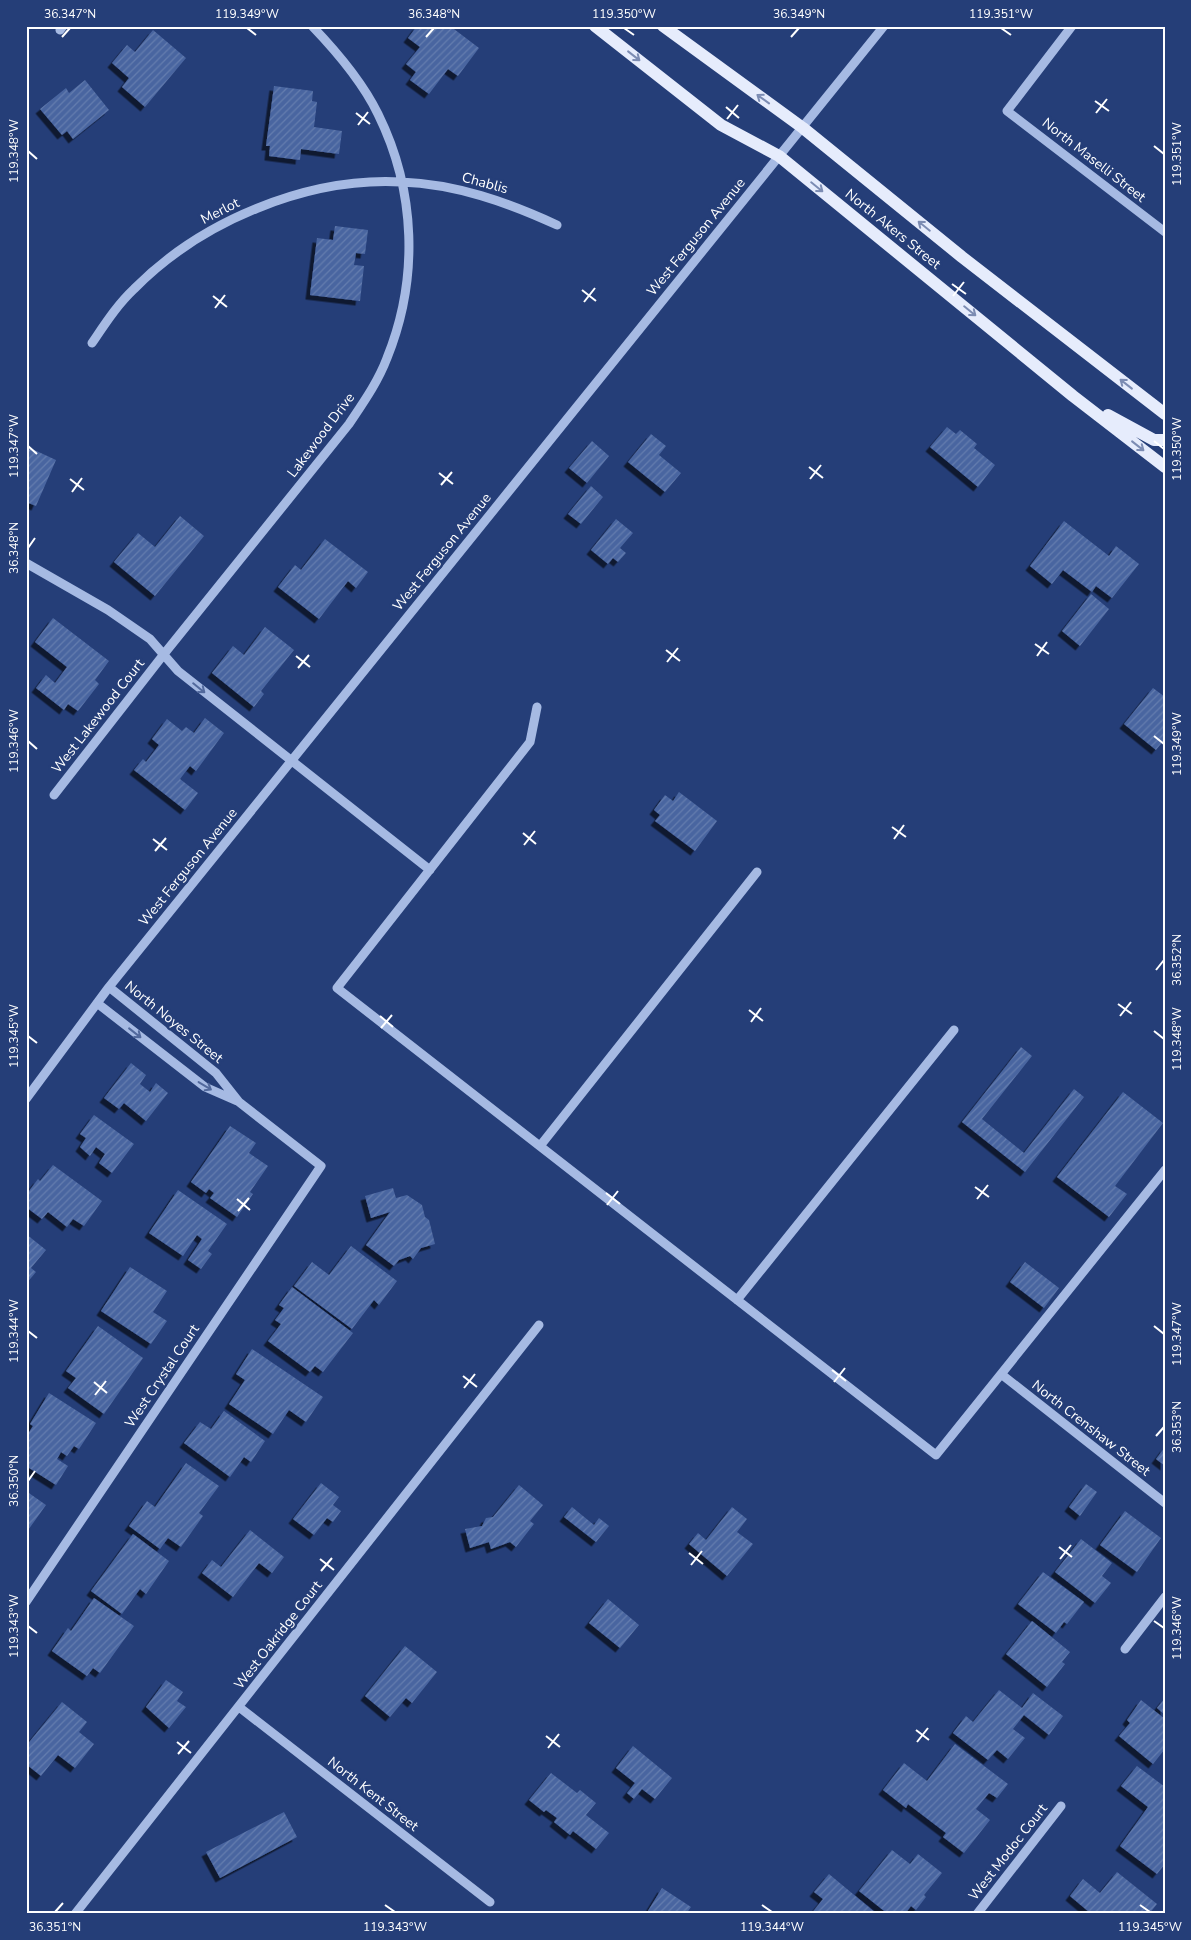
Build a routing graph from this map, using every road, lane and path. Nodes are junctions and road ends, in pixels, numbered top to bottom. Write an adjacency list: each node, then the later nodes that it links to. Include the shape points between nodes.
1 (312, 26): 8 (street, Lakewood Drive, via 336,51 378,114)
2 (595, 26): 7 (main road, North Akers Street, one-way to 7, via 721,124)
3 (663, 26): 6 (main road, North Akers Street, one-way to 3)
4 (884, 26): 6 (street, West Ferguson Avenue)
5 (1072, 26): 10 (street, North Maselli Street, via 1007,111)
6 (803, 128): 7 (street, West Ferguson Avenue); 13 (main road, North Akers Street, one-way to 6, via 962,257)
7 (779, 156): 12 (main road, North Akers Street, one-way to 12); 19 (street, West Ferguson Avenue)
8 (403, 182): 9 (street, Chablis, via 470,192 514,205); 11 (street, Merlot, via 333,186 255,208 222,223 156,268 112,314); 17 (street, Lakewood Drive, via 410,245 407,288 387,359 349,424)
9 (557, 224)
10 (1165, 232)
11 (92, 343)
12 (1073, 396): 14 (main road, via 1154,440); 15 (main road, North Akers Street, one-way to 15)
13 (1165, 414)
14 (1165, 440)
15 (1165, 467)
16 (26, 563): 17 (street, via 108,610 150,639)
17 (164, 654): 19 (street, one-way to 19, via 178,671); 20 (street, West Lakewood Court)
18 (538, 706): 21 (street, via 530,742)
19 (291, 761): 21 (street); 23 (street, West Ferguson Avenue)
20 (54, 795)
21 (430, 870): 28 (street, via 337,988)
22 (757, 872): 28 (street)
23 (109, 987): 24 (street, West Ferguson Avenue); 27 (street, North Noyes Street, via 216,1073)
24 (97, 1003): 26 (street, West Ferguson Avenue); 27 (street, North Noyes Street, one-way to 27, via 205,1087)
25 (954, 1030): 31 (street)
26 (26, 1099)
27 (239, 1102): 29 (street, North Noyes Street)
28 (540, 1146): 31 (street)
29 (321, 1166): 36 (street, West Crystal Court)
30 (1165, 1170): 33 (street)
31 (737, 1300): 33 (street, via 936,1455)
32 (539, 1325): 38 (street, West Oakridge Court)
33 (1001, 1374): 34 (street, North Crenshaw Street)
34 (1165, 1503)
35 (1165, 1597): 37 (street)
36 (26, 1602)
37 (1125, 1649)
38 (238, 1707): 40 (street, North Kent Street); 41 (street, West Oakridge Court)
39 (1061, 1806): 42 (street, West Modoc Court)
40 (490, 1902)
41 (75, 1914)
42 (977, 1914)

